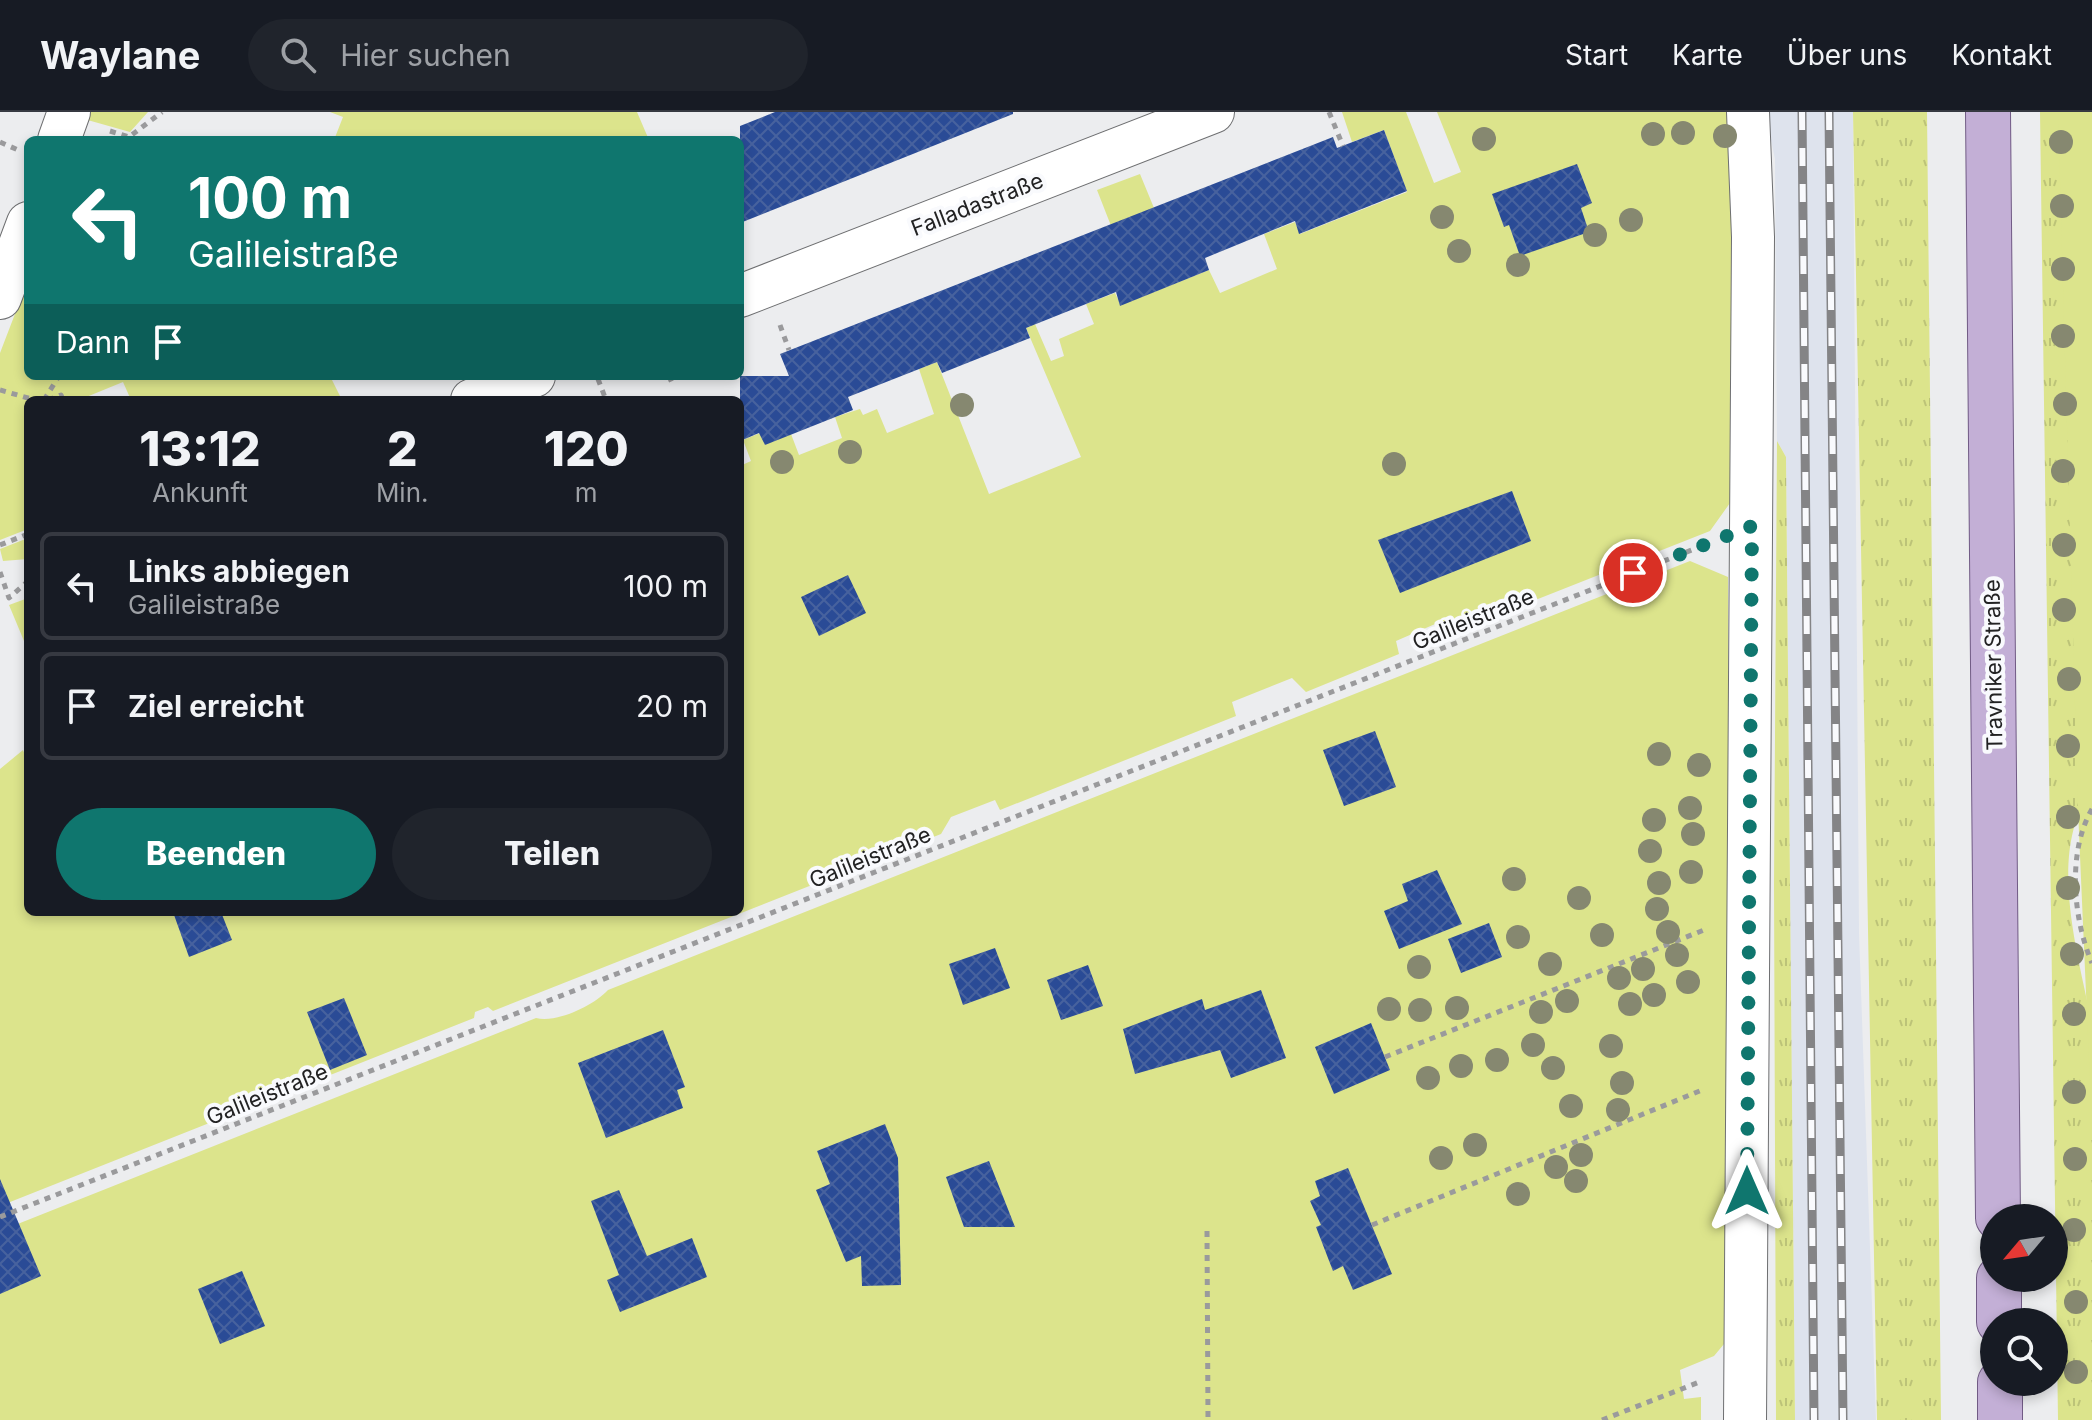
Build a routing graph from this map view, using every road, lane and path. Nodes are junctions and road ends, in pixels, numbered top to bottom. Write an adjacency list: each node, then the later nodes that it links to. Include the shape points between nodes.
1 (162, 112): 9 (path)
2 (1213, 112): 12 (street, Falladastraße)
3 (1329, 112): 10 (path)
4 (1748, 112): 20 (street)
5 (1988, 112): 30 (main road, Travniker Straße)
6 (88, 121): 7 (street); 8 (path)
7 (65, 136)
8 (126, 136)
9 (130, 136)
10 (1343, 146)
11 (24, 234): 13 (street)
12 (744, 294)
13 (0, 298)
14 (524, 380): 18 (street)
15 (671, 380): 16 (path)
16 (672, 383)
17 (0, 390): 19 (path)
18 (482, 396)
19 (24, 397)
20 (1752, 526): 26 (street); 31 (path, Galileistraße)
21 (24, 536): 22 (path)
22 (0, 545)
23 (0, 572): 24 (path, via 9,598)
24 (24, 585)
25 (2092, 809): 27 (path, via 2081,831 2076,889)
26 (1749, 912): 28 (path); 29 (street)
27 (2092, 963)
28 (1385, 1057)
29 (1748, 1072): 32 (path); 34 (street)
30 (1998, 1204)
31 (0, 1217)
32 (1372, 1225)
33 (1207, 1231): 36 (path)
34 (1746, 1369): 37 (path); 38 (street)
35 (2000, 1396): 39 (main road)
36 (1208, 1420)
37 (1602, 1420)
38 (1745, 1420)
39 (2000, 1420)

